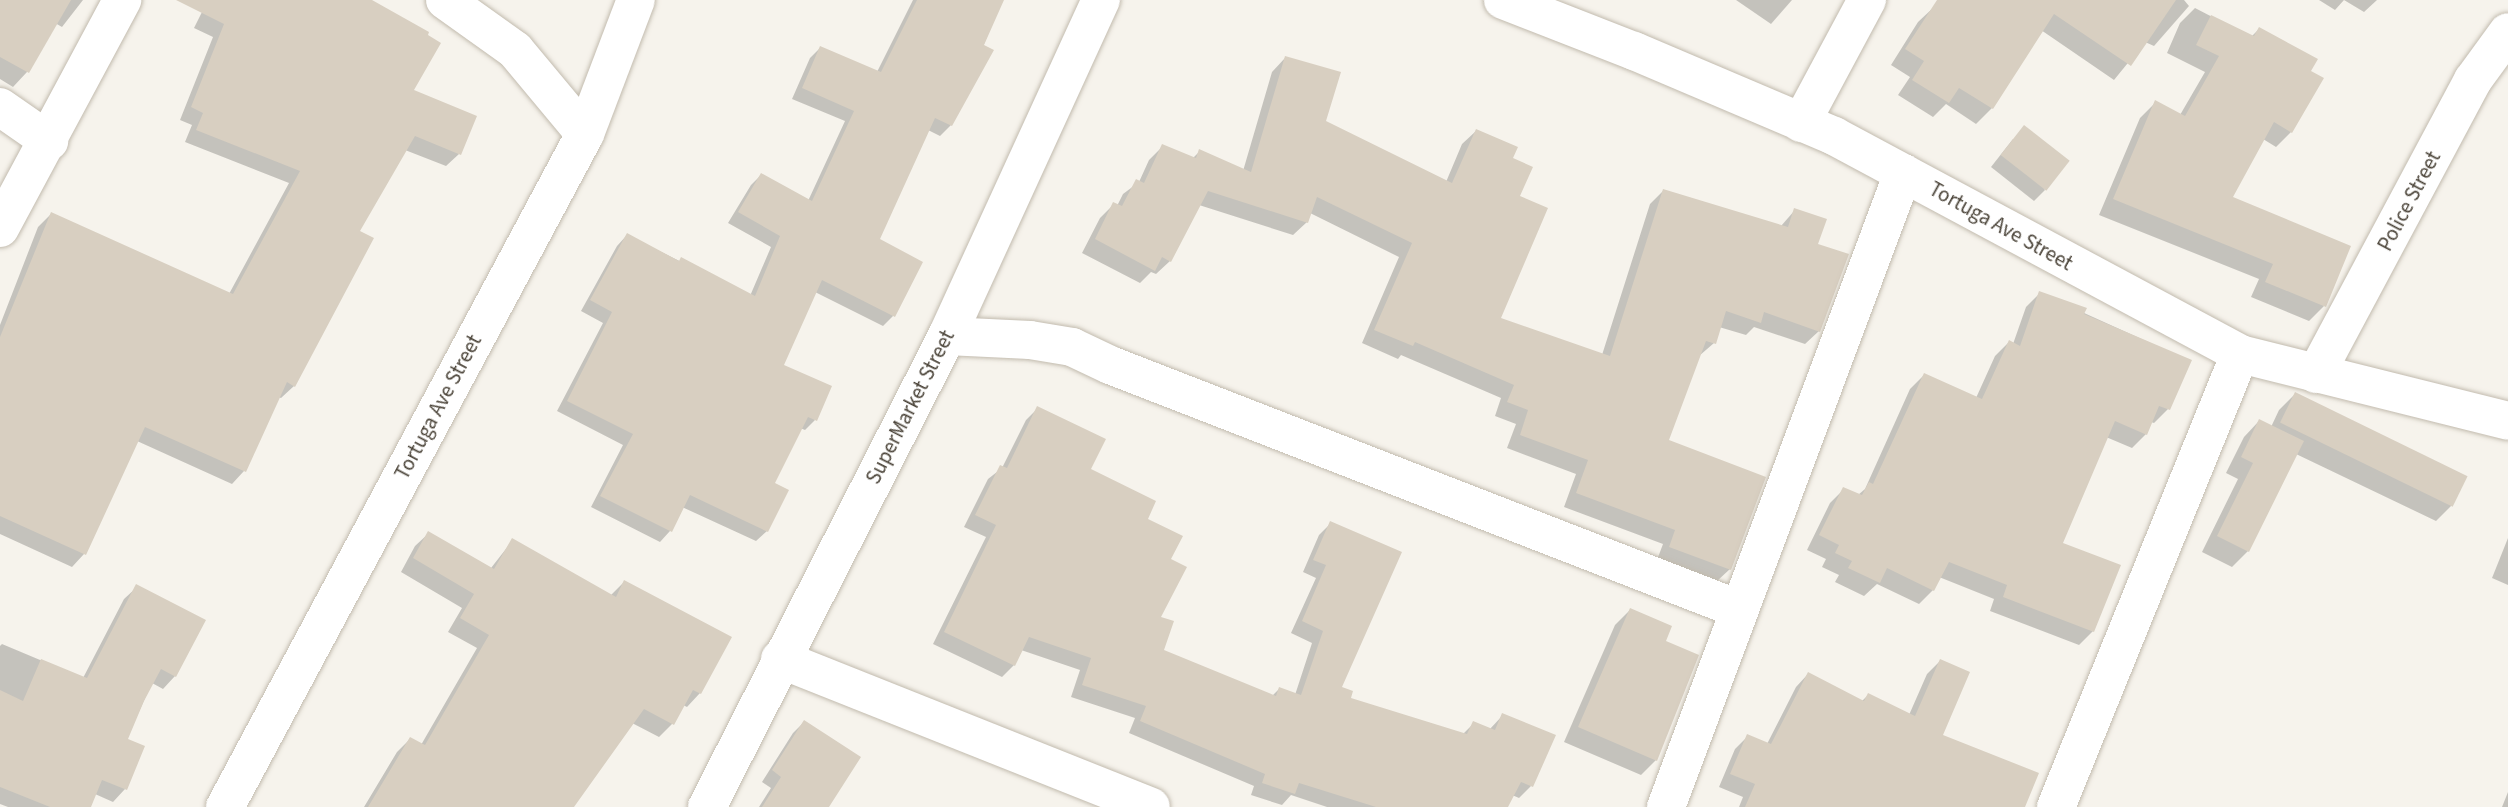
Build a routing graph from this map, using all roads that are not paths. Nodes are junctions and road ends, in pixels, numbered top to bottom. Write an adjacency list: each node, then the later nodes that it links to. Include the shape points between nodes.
1 (122, 0): 11 (street)
2 (445, 0): 10 (street, via 515,50)
3 (636, 0): 10 (street, Tortuga Ave Street)
4 (1101, 0): 14 (street, SuperMarket Street)
5 (1503, 0): 9 (street, Tortuga Ave Street)
6 (1867, 0): 9 (street)
7 (2508, 32): 16 (street, Police Street, via 2473,80)
8 (0, 107): 11 (street)
9 (1801, 123): 12 (street, Tortuga Ave Street)
10 (585, 134): 20 (street, Tortuga Ave Street)
11 (49, 141): 13 (street)
12 (1903, 173): 15 (street, Tortuga Ave Street); 18 (street)
13 (0, 228)
14 (947, 336): 18 (street, via 1072,347); 19 (street, SuperMarket Street)
15 (2240, 354): 16 (street, Tortuga Ave Street); 24 (street)
16 (2316, 374): 17 (street, Tortuga Ave Street)
17 (2508, 421)
18 (1738, 608): 23 (street)
19 (780, 659): 21 (street, SuperMarket Street); 22 (street)
20 (225, 807)
21 (707, 807)
22 (1151, 807)
23 (1666, 807)
24 (2056, 807)

